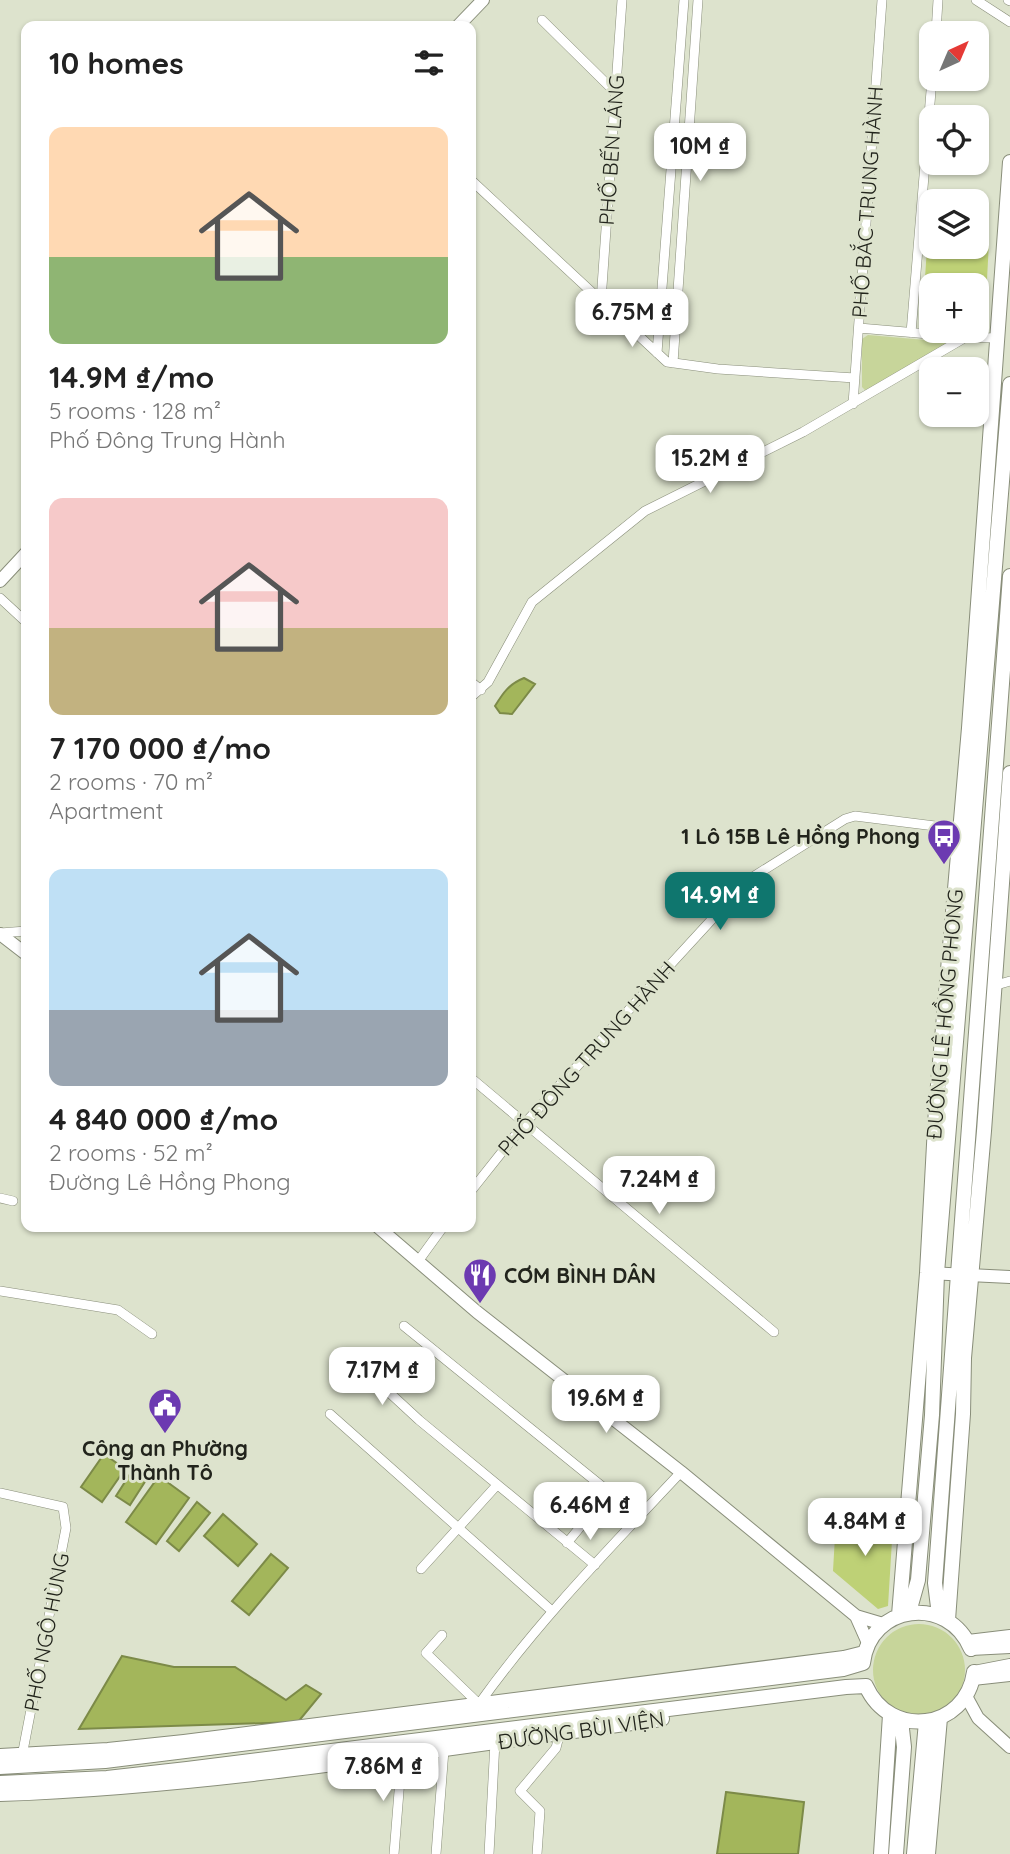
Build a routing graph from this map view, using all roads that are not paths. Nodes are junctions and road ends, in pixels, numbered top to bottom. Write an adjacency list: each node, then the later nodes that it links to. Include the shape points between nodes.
1 (483, 0): 9 (main road)
2 (622, 0): 13 (street, PHỐ BẾN LÁNG)
3 (684, 0): 23 (street)
4 (698, 0): 24 (street)
5 (882, 0): 17 (street, PHỐ BẮC TRUNG HÀNH)
6 (938, 0): 10 (street)
7 (976, 0): 11 (street)
8 (542, 20): 13 (street)
9 (463, 21)
10 (937, 21)
11 (1010, 22)
12 (931, 91): 18 (street)
13 (616, 93): 16 (street, PHỐ BẾN LÁNG)
14 (1010, 162): 21 (main road, ĐƯỜNG LÊ HỒNG PHONG)
15 (476, 185): 16 (street)
16 (601, 301): 23 (street)
17 (859, 328): 18 (street); 25 (street, PHỐ BẮC TRUNG HÀNH)
18 (911, 333): 19 (street)
19 (919, 334)
20 (989, 338): 21 (street)
21 (995, 338): 28 (main road, ĐƯỜNG LÊ HỒNG PHONG)
22 (956, 343): 27 (street)
23 (657, 353): 24 (street)
24 (673, 363): 25 (street)
25 (855, 378): 27 (street, PHỐ BẮC TRUNG HÀNH)
26 (1010, 384): 29 (main road, ĐƯỜNG LÊ HỒNG PHONG)
27 (853, 404): 36 (street, via 645,511 532,601)
28 (990, 432): 29 (main road); 38 (main road, ĐƯỜNG LÊ HỒNG PHONG)
29 (1006, 432): 38 (main road, ĐƯỜNG LÊ HỒNG PHONG)
30 (21, 558): 32 (main road)
31 (1010, 576): 38 (main road, ĐƯỜNG LÊ HỒNG PHONG)
32 (0, 581)
33 (0, 598): 34 (street)
34 (21, 617)
35 (476, 686): 36 (street)
36 (481, 690): 37 (street)
37 (476, 694)
38 (990, 731): 40 (main road, ĐƯỜNG LÊ HỒNG PHONG); 46 (main road, ĐƯỜNG LÊ HỒNG PHONG); 55 (main road, ĐƯỜNG LÊ HỒNG PHONG)
39 (1010, 773): 45 (main road, ĐƯỜNG LÊ HỒNG PHONG)
40 (959, 829): 48 (street, PHỐ ĐÔNG TRUNG HÀNH, via 855,816 748,880); 55 (main road, ĐƯỜNG LÊ HỒNG PHONG, via 936,1108)
41 (21, 932): 42 (street)
42 (0, 934): 43 (main road)
43 (21, 950)
44 (1010, 981): 45 (street)
45 (995, 984): 46 (street); 56 (main road, ĐƯỜNG LÊ HỒNG PHONG)
46 (979, 1004): 56 (main road, ĐƯỜNG LÊ HỒNG PHONG)
47 (476, 1082): 48 (street)
48 (525, 1123): 49 (street, PHỐ ĐÔNG TRUNG HÀNH); 60 (street)
49 (476, 1185)
50 (0, 1198): 51 (street)
51 (13, 1201)
52 (384, 1232): 54 (main road)
53 (439, 1232): 54 (street)
54 (419, 1261): 64 (main road)
55 (932, 1273): 56 (main road); 72 (main road, ĐƯỜNG LÊ HỒNG PHONG, via 932,1415 918,1580)
56 (964, 1274): 57 (main road); 74 (main road, ĐƯỜNG LÊ HỒNG PHONG, via 935,1583)
57 (1010, 1277)
58 (0, 1291): 61 (street, via 118,1310)
59 (404, 1326): 68 (street, via 609,1492)
60 (774, 1332)
61 (152, 1334)
62 (366, 1371): 65 (street)
63 (330, 1414): 67 (street)
64 (681, 1472): 69 (street); 73 (main road)
65 (498, 1485): 67 (street); 68 (street)
66 (0, 1493): 97 (street, PHỐ NGÔ HÙNG, via 63,1507 66,1528)
67 (457, 1529): 70 (street); 71 (street)
68 (566, 1543): 69 (street)
69 (594, 1565): 71 (street)
70 (421, 1569)
71 (552, 1611): 86 (street)
72 (904, 1613): 74 (main road); 75 (main road)
73 (856, 1616): 75 (main road); 80 (main road)
74 (943, 1617): 78 (main road)
75 (883, 1624): 80 (main road)
76 (442, 1635): 86 (street, via 426,1653)
77 (1010, 1636): 78 (main road)
78 (969, 1645): 79 (main road)
79 (1010, 1647)
80 (865, 1653): 86 (main road, ĐƯỜNG BÙI VIỆN); 98 (main road, ĐƯỜNG BÙI VIỆN, via 843,1669 186,1752)
81 (1010, 1665): 83 (main road)
82 (1010, 1675): 83 (main road)
83 (973, 1676): 85 (main road)
84 (867, 1689): 88 (main road); 91 (main road, ĐƯỜNG BÙI VIỆN); 99 (main road, ĐƯỜNG BÙI VIỆN, via 107,1778)
85 (966, 1696): 87 (main road); 89 (main road)
86 (479, 1704): 97 (main road, ĐƯỜNG BÙI VIỆN, via 120,1749)
87 (945, 1716): 89 (main road); 90 (main road); 108 (main road)
88 (895, 1717): 90 (main road); 105 (main road); 106 (main road, via 904,1747)
89 (978, 1718): 93 (main road)
90 (926, 1722): 107 (main road)
91 (560, 1732): 92 (main road, ĐƯỜNG BÙI VIỆN); 104 (street, via 556,1748 520,1791 540,1811)
92 (495, 1742): 94 (main road, ĐƯỜNG BÙI VIỆN); 103 (street)
93 (1010, 1747)
94 (444, 1750): 95 (main road, ĐƯỜNG BÙI VIỆN); 102 (street)
95 (402, 1754): 100 (main road, ĐƯỜNG BÙI VIỆN, via 108,1790); 101 (street)
96 (0, 1756): 97 (main road, ĐƯỜNG BÙI VIỆN)
97 (22, 1756)
98 (0, 1767)
99 (0, 1783)
100 (0, 1794)
101 (394, 1854)
102 (436, 1854)
103 (489, 1854)
104 (537, 1854)
105 (881, 1854)
106 (896, 1854)
107 (914, 1854)
108 (928, 1854)

